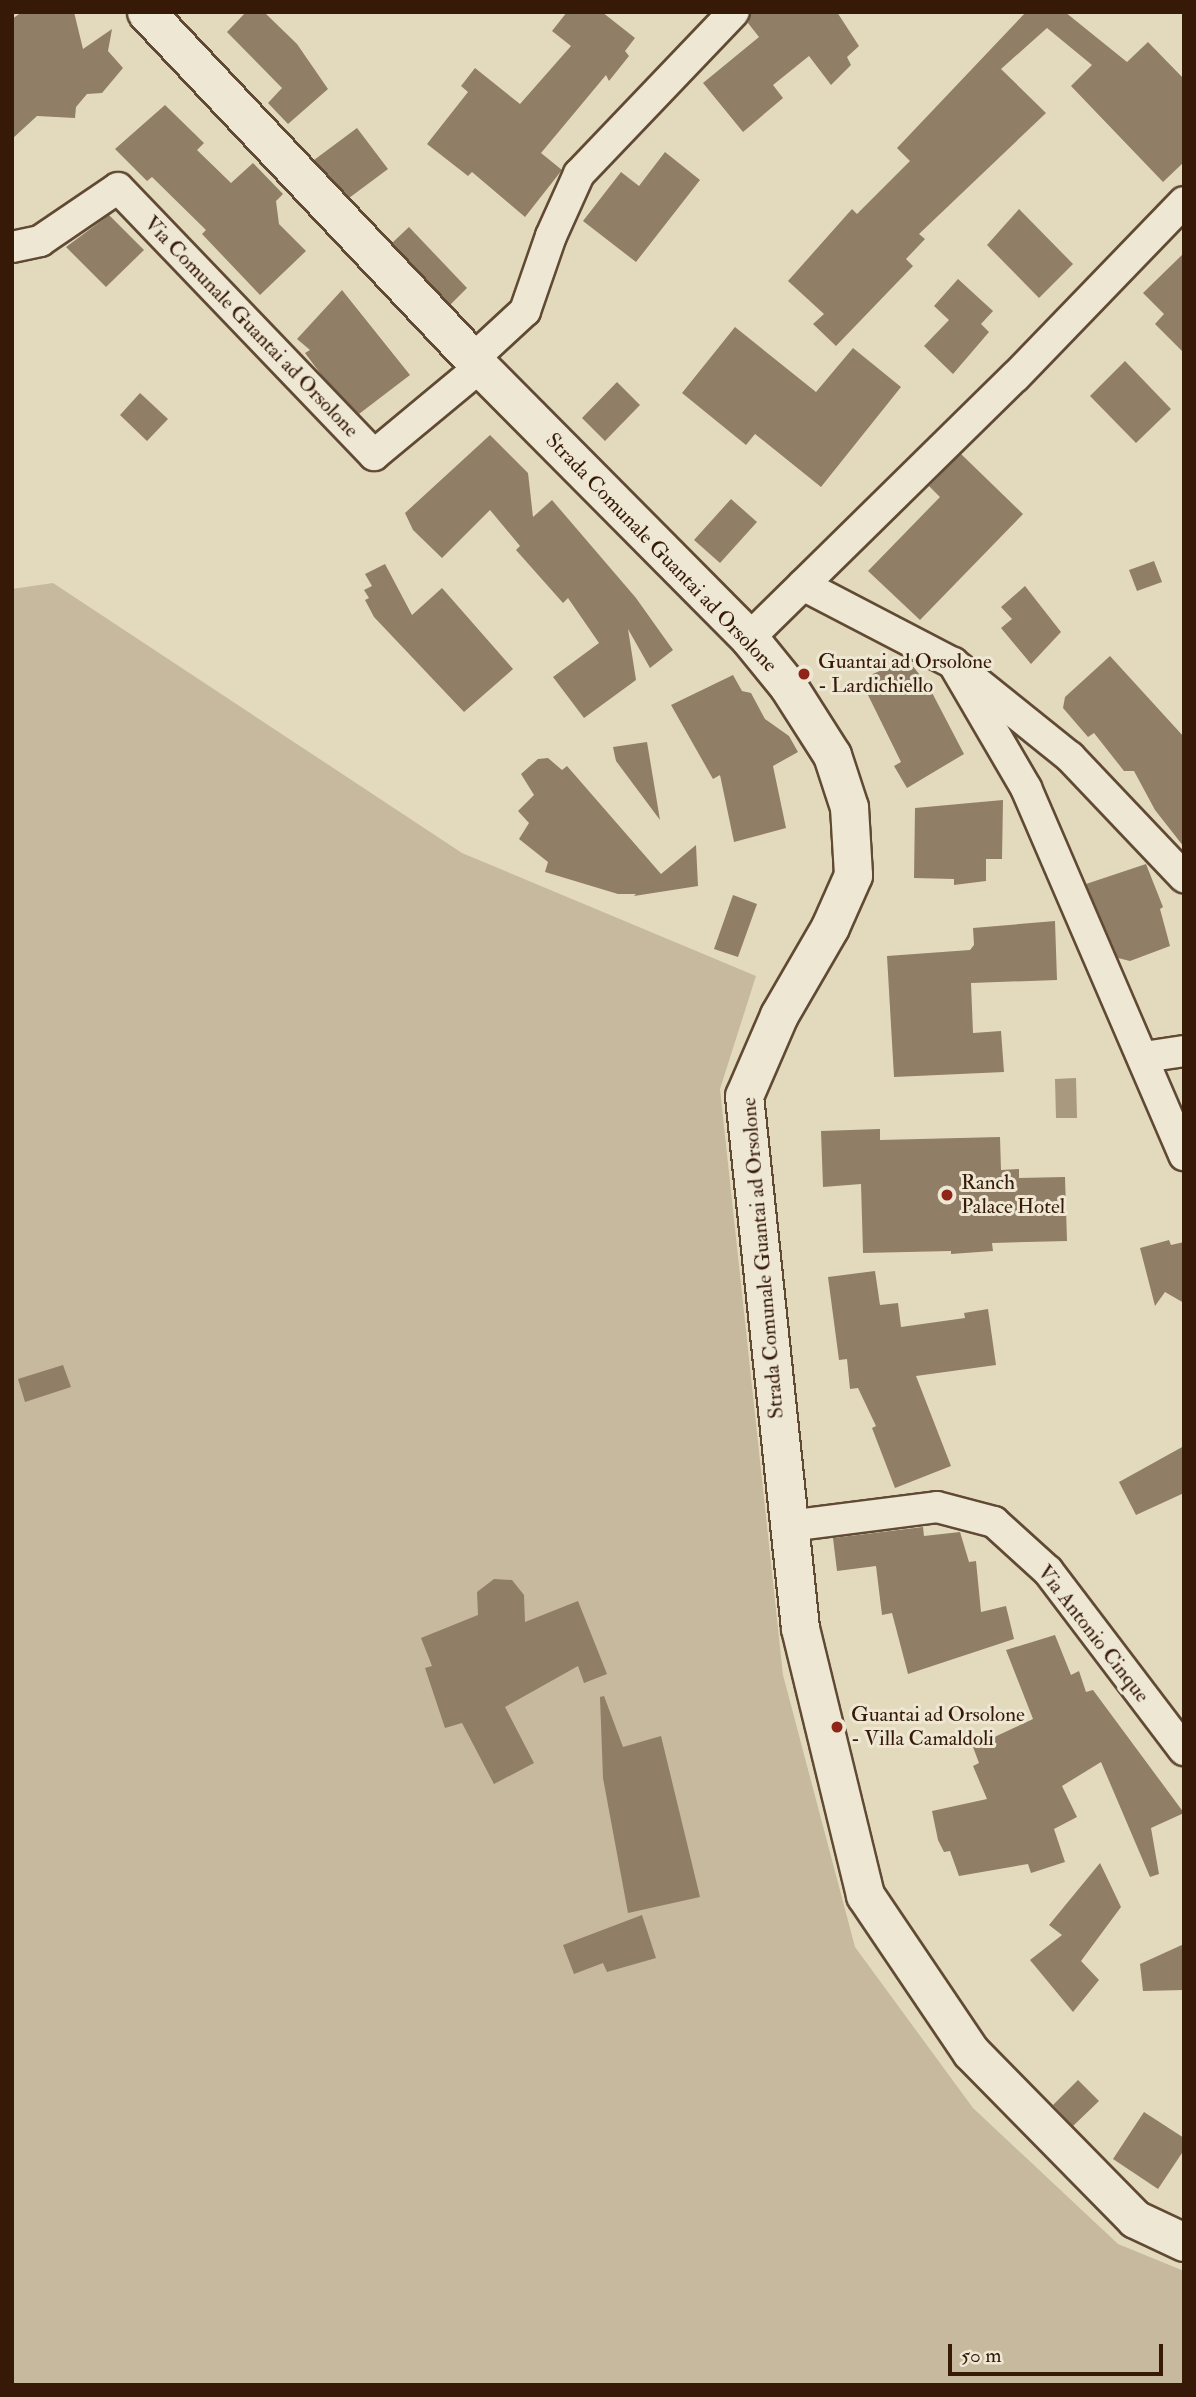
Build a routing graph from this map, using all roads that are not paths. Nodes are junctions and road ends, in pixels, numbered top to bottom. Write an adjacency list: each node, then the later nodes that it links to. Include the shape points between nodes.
1 (146, 12): 5 (street, Strada Comunale Guantai ad Orsolone)
2 (734, 12): 5 (street, via 579,174 525,311)
3 (1184, 202): 6 (street, via 1015,377)
4 (12, 247): 5 (street, Via Comunale Guantai ad Orsolone, via 40,241 118,188 374,455)
5 (477, 363): 7 (street, Strada Comunale Guantai ad Orsolone)
6 (803, 585): 7 (street); 8 (street)
7 (750, 638): 13 (street, Strada Comunale Guantai ad Orsolone, via 788,686 832,755 849,807 853,875 830,927 779,1015 744,1096)
8 (953, 663): 9 (street, via 1070,757); 11 (street, via 1026,788 1086,935)
9 (1184, 877)
10 (1184, 1051): 11 (street)
11 (1144, 1057): 12 (street)
12 (1184, 1155)
13 (789, 1526): 14 (street, Via Antonio Cinque, via 937,1507 994,1522 1048,1572); 15 (street, Strada Comunale Guantai ad Orsolone, via 800,1628 865,1895 971,2052 1135,2219)
14 (1184, 1750)
15 (1184, 2242)

